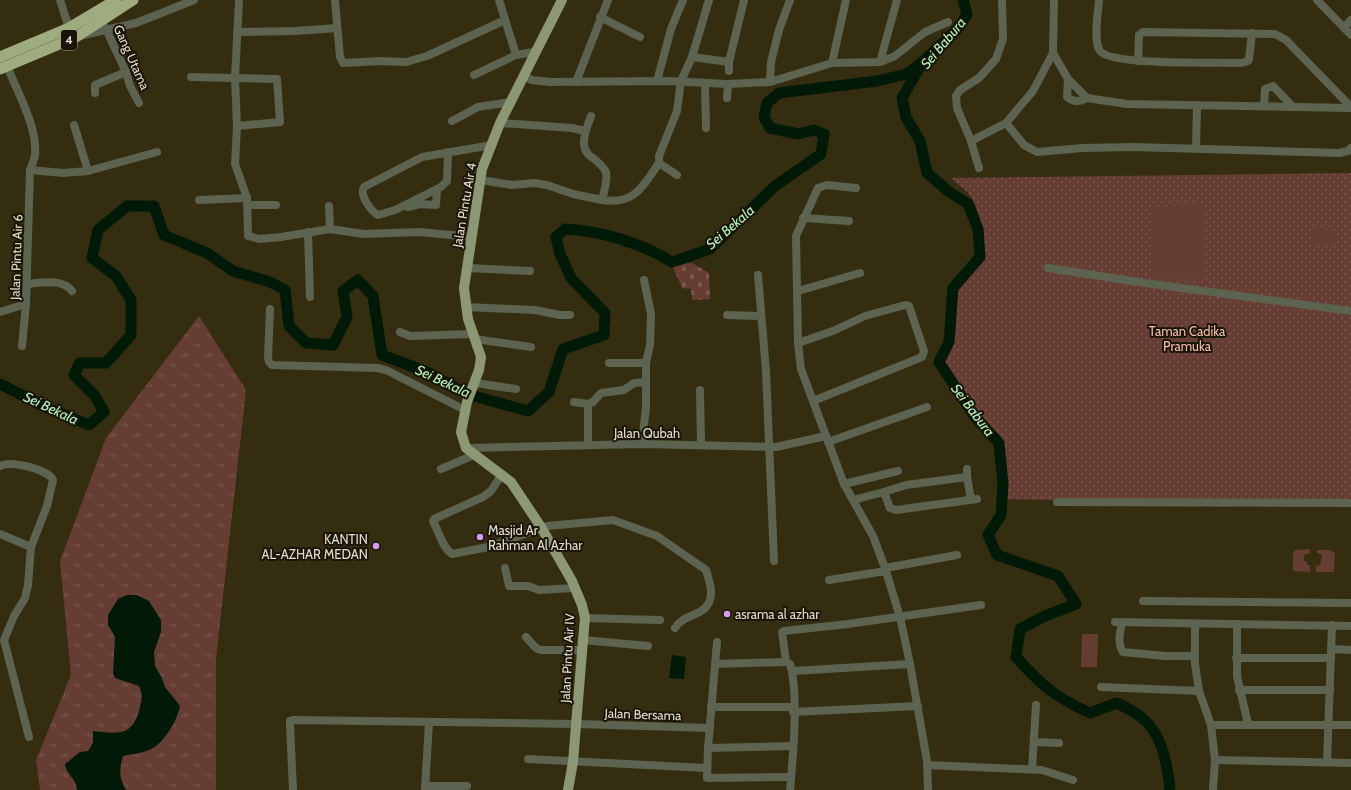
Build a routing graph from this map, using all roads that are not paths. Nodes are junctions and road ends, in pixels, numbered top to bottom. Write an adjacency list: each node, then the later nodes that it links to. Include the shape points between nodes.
1 (60, 0): 27 (street)
2 (116, 0): 27 (highway, 4)
3 (133, 0): 24 (highway, 4)
4 (194, 0): 24 (street, via 136,23)
5 (239, 0): 28 (street)
6 (335, 0): 26 (street)
7 (499, 0): 21 (street)
8 (562, 0): 32 (main road, Jalan Pintu Air 4)
9 (608, 0): 20 (street)
10 (683, 0): 46 (street, via 671,29)
11 (709, 0): 35 (street)
12 (744, 0): 35 (street, via 729,66)
13 (790, 0): 49 (street, via 778,30 771,62)
14 (846, 0): 38 (street)
15 (897, 0): 37 (street)
16 (1002, 0): 69 (street, via 1003,39 996,59 979,78 960,90 956,96 957,108)
17 (1054, 0): 33 (street)
18 (1099, 0): 36 (street, via 1096,41 1101,52 1109,57)
19 (1317, 0): 25 (street)
20 (600, 17): 31 (street); 48 (street)
21 (505, 20): 26 (street, via 427,56 398,63 343,63); 34 (street)
22 (1351, 20): 25 (street)
23 (948, 22): 37 (street, via 925,32 895,56)
24 (105, 26): 27 (highway, 4); 40 (street, Gang Utama)
25 (1344, 27): 30 (street)
26 (337, 28): 28 (street)
27 (73, 32): 39 (highway, 4)
28 (237, 32): 44 (street)
29 (1252, 33): 36 (street, via 1248,61); 36 (street, via 1143,32 1139,35); 60 (street, via 1275,34 1286,40)
30 (1351, 35)
31 (640, 37)
32 (534, 52): 34 (street); 42 (main road, Jalan Pintu Air 4)
33 (1053, 53): 45 (street); 63 (street, via 1033,91)
34 (516, 55): 41 (street)
35 (692, 56): 47 (street)
36 (1138, 61)
37 (880, 62): 38 (street)
38 (832, 63): 49 (street)
39 (2, 64): 77 (street, Jalan Pintu Air 6, via 20,97 34,138 35,156)
40 (126, 72): 52 (street, via 95,86); 56 (street, Gang Utama)
41 (474, 75)
42 (523, 76): 48 (street, via 532,80); 55 (main road, Jalan Pintu Air 4)
43 (191, 77): 44 (street)
44 (235, 78): 66 (street); 66 (street, via 277,79 280,108 279,123)
45 (1068, 79): 54 (street); 54 (street, via 1067,97 1076,101)
46 (657, 81): 47 (street); 48 (street)
47 (681, 81): 50 (street); 75 (street, via 677,111 660,151)
48 (576, 82)
49 (770, 82): 51 (street)
50 (705, 83): 51 (street); 67 (street)
51 (728, 84): 53 (street)
52 (95, 93)
53 (727, 98)
54 (1087, 98): 57 (street, via 1127,104)
55 (511, 102): 62 (street, via 478,107); 64 (main road, Jalan Pintu Air 4)
56 (139, 103)
57 (1197, 106): 58 (street); 71 (street)
58 (1264, 106): 59 (street); 59 (street, via 1265,89 1273,86)
59 (1293, 107): 60 (street)
60 (1351, 108)
61 (591, 116): 68 (street)
62 (452, 121)
63 (1006, 122): 69 (street); 71 (street, via 1024,145 1037,152 1083,148)
64 (500, 123): 68 (street); 70 (main road, Jalan Pintu Air 4)
65 (74, 124): 78 (street)
66 (237, 126): 85 (street, via 235,164)
67 (706, 128)
68 (586, 131): 84 (street, via 585,151 600,163 605,171)
69 (971, 141): 76 (street)
70 (492, 145): 74 (street); 80 (main road, Jalan Pintu Air 4, via 485,158)
71 (1196, 148): 72 (street, via 1339,153)
72 (1351, 148)
73 (157, 152): 78 (street)
74 (448, 152): 82 (street, via 447,181); 88 (street, via 422,157 364,187 364,198 376,214)
75 (659, 162): 79 (street); 84 (street, via 646,182 627,200)
76 (979, 168)
77 (30, 170): 78 (street); 100 (street, Jalan Pintu Air 6)
78 (88, 172)
79 (677, 175)
80 (481, 180): 84 (street, via 512,185 547,185); 93 (main road, Jalan Pintu Air 4)
81 (856, 188): 89 (street, via 821,186)
82 (437, 189): 88 (street); 88 (street, via 436,205 420,204)
83 (199, 200): 85 (street)
84 (602, 200)
85 (248, 202): 86 (street); 92 (street, via 248,236 281,237)
86 (276, 205)
87 (329, 206): 91 (street)
88 (395, 210)
89 (803, 218): 90 (street); 102 (street, via 796,236)
90 (849, 221)
91 (330, 229): 92 (street); 93 (street, via 364,234 419,232)
92 (308, 232): 103 (street)
93 (472, 237): 94 (main road, Jalan Pintu Air 4)
94 (467, 268): 96 (street); 105 (main road, Jalan Pintu Air 4)
95 (1048, 268): 107 (street, via 1145,284)
96 (530, 272)
97 (860, 273): 102 (street)
98 (758, 274): 111 (street)
99 (644, 280): 118 (street, via 651,314 650,344)
100 (27, 284): 101 (street, via 57,283 68,286); 104 (street, Jalan Pintu Air 6)
101 (72, 291)
102 (798, 291): 114 (street)
103 (310, 297)
104 (26, 304): 108 (street); 115 (street, Jalan Pintu Air 6)
105 (465, 307): 109 (street, via 535,310); 113 (main road, Jalan Pintu Air 4)
106 (270, 308): 126 (street, via 268,357 272,365 377,368)
107 (1351, 311)
108 (0, 312)
109 (570, 315)
110 (727, 315): 111 (street)
111 (760, 316): 133 (street, via 766,371)
112 (400, 332): 113 (street, via 410,336)
113 (474, 337): 116 (street); 120 (main road, Jalan Pintu Air 4, via 480,357)
114 (798, 342): 123 (street, via 801,369); 123 (street, via 865,316 905,305 909,306 924,351 922,357)
115 (22, 346)
116 (531, 347)
117 (608, 363): 118 (street)
118 (646, 363): 119 (street)
119 (646, 382): 125 (street, via 634,383 624,390 601,393 595,401); 129 (street)
120 (474, 385): 121 (street); 126 (main road, Jalan Pintu Air 4)
121 (516, 389)
122 (700, 390): 131 (street)
123 (813, 401): 128 (street)
124 (574, 402): 125 (street)
125 (588, 404): 130 (street)
126 (466, 406): 132 (main road, via 461,432)
127 (927, 407): 128 (street, Jalan Qubah)
128 (827, 439): 133 (street, Jalan Qubah); 139 (street)
129 (642, 444): 130 (street, Jalan Qubah); 131 (street, Jalan Qubah)
130 (588, 445): 132 (street, Jalan Qubah)
131 (701, 445): 133 (street, Jalan Qubah)
132 (466, 448): 134 (main road, Jalan Pintu Air IV)
133 (769, 448): 148 (street)
134 (474, 455): 136 (street); 138 (main road, Jalan Pintu Air IV)
135 (0, 466): 146 (street, via 8,463 41,470 53,480 47,506)
136 (441, 469)
137 (898, 471): 139 (street)
138 (502, 474): 144 (main road, Jalan Pintu Air IV, via 511,482); 144 (street, via 492,491 483,497 434,519 444,547 452,554 465,553)
139 (844, 484): 141 (street)
140 (884, 492): 140 (street, via 967,473 974,499 896,510 890,508); 141 (street)
141 (853, 500): 150 (street, via 877,545)
142 (1057, 502): 143 (street)
143 (1351, 503)
144 (541, 527): 152 (main road, Jalan Pintu Air IV); 163 (street, via 613,520 657,536 699,564 706,570 711,593 707,607 682,620)
145 (0, 534): 146 (street)
146 (32, 547): 165 (street, via 25,598)
147 (957, 555): 150 (street)
148 (774, 561)
149 (505, 568): 152 (street, via 509,586 528,586 539,590)
150 (886, 570): 151 (street); 156 (street)
151 (829, 580)
152 (575, 588): 157 (main road, Jalan Pintu Air IV)
153 (1143, 601): 154 (street)
154 (1351, 603)
155 (981, 605): 156 (street)
156 (900, 617): 174 (street, via 784,631 782,632); 176 (street)
157 (585, 618): 158 (street); 167 (main road, Jalan Pintu Air IV)
158 (660, 620)
159 (1195, 624): 160 (street); 171 (street); 171 (street, via 1118,622 1120,648 1123,652)
160 (1237, 624): 161 (street); 172 (street)
161 (1332, 625): 162 (street); 169 (street)
162 (1351, 626)
163 (674, 628)
164 (526, 637): 167 (street, via 541,650)
165 (2, 640): 193 (street)
166 (717, 642): 175 (street)
167 (583, 645): 168 (street); 187 (main road, Jalan Pintu Air IV)
168 (648, 646)
169 (1331, 649): 170 (street); 173 (street)
170 (1351, 650)
171 (1195, 656): 181 (street)
172 (1236, 658): 173 (street); 179 (street)
173 (1331, 658): 180 (street)
174 (786, 662): 175 (street); 177 (street, via 790,664)
175 (715, 664): 184 (street)
176 (910, 664): 177 (street); 183 (street)
177 (792, 671): 185 (street)
178 (1101, 686): 181 (street)
179 (1239, 690): 180 (street); 188 (street)
180 (1330, 690): 189 (street)
181 (1199, 691): 190 (street)
182 (1036, 705): 194 (street)
183 (918, 706): 185 (street); 203 (street)
184 (711, 708): 185 (street); 192 (street)
185 (794, 710): 196 (street)
186 (429, 722): 187 (street, Jalan Bersama); 209 (street); 210 (street, Jalan Bersama, via 291,721)
187 (576, 724): 192 (street, Jalan Bersama); 200 (main road, Jalan Pintu Air IV)
188 (1248, 724): 189 (street); 190 (street)
189 (1329, 724): 191 (street); 201 (street)
190 (1211, 725): 199 (street)
191 (1351, 725)
192 (710, 728): 197 (street)
193 (29, 737)
194 (1034, 742): 195 (street); 205 (street)
195 (1059, 743)
196 (792, 746): 197 (street); 206 (street)
197 (708, 748): 204 (street)
198 (528, 759): 200 (street)
199 (1215, 760): 201 (street); 214 (street)
200 (573, 762): 204 (street); 211 (main road, Jalan Pintu Air IV)
201 (1327, 762): 202 (street)
202 (1351, 763)
203 (927, 765): 205 (street); 213 (street)
204 (706, 768): 206 (street, via 706,777 709,779)
205 (1032, 769): 207 (street, via 1048,771)
206 (791, 777): 212 (street)
207 (1073, 780)
208 (467, 786): 209 (street)
209 (425, 788)
210 (293, 790)
211 (568, 790)
212 (790, 790)
213 (928, 790)
214 (1213, 790)

